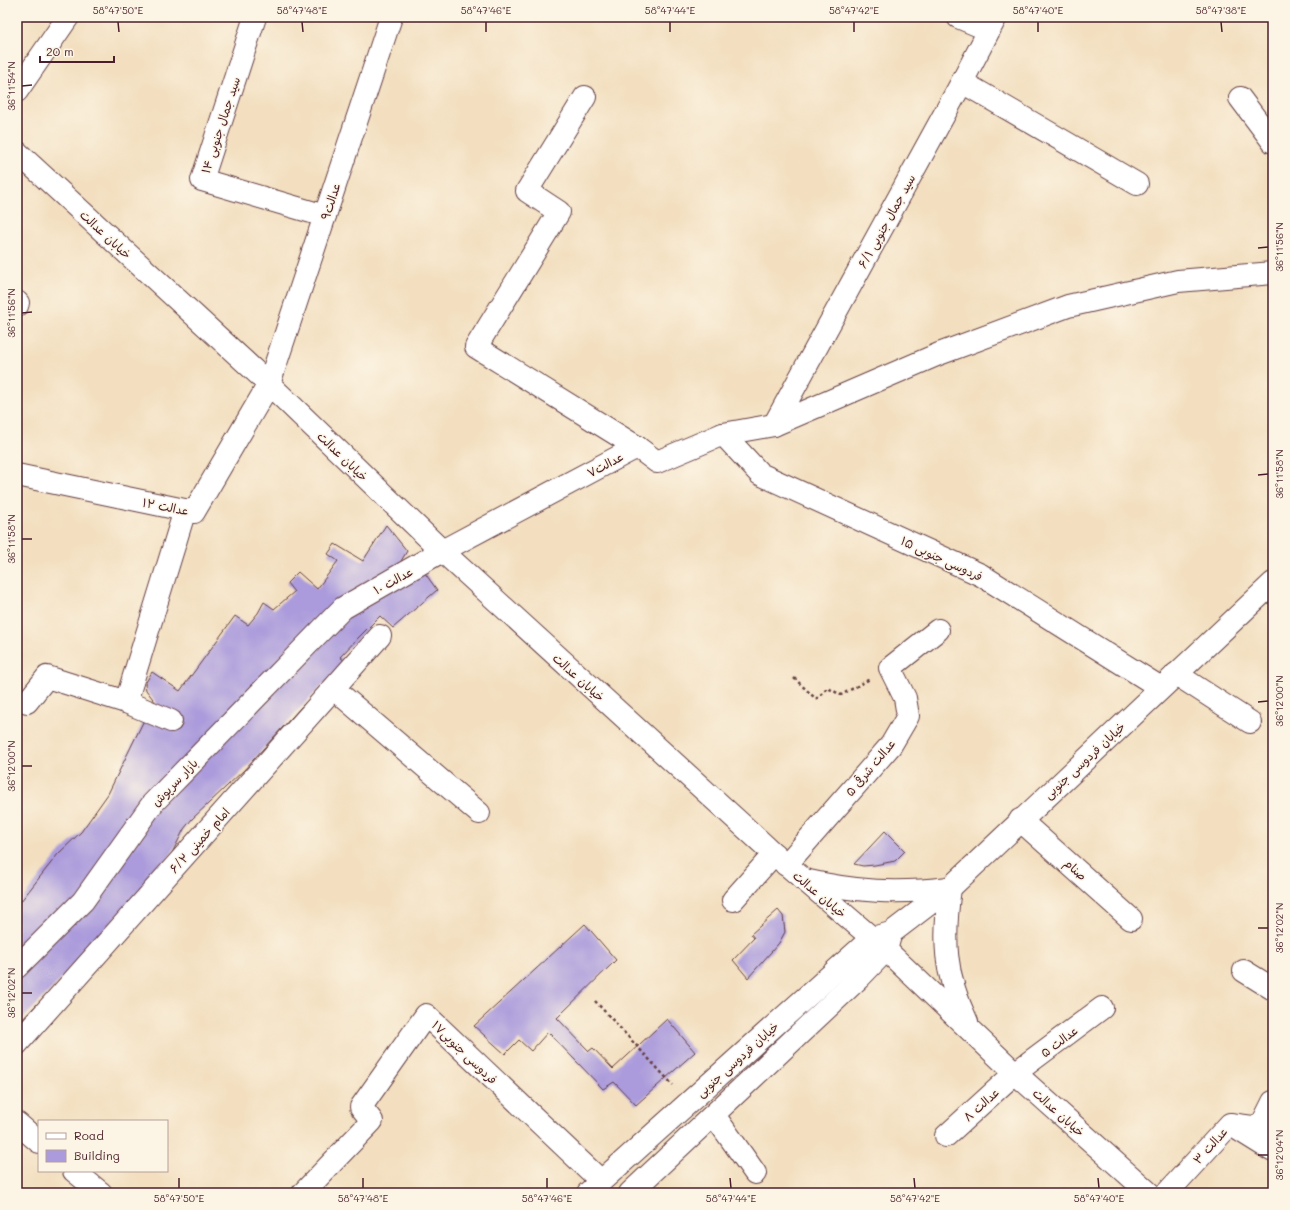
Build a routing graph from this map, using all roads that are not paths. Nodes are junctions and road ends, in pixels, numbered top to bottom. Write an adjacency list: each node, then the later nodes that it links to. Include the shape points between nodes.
1 (68, 17): 7 (street)
2 (255, 17): 13 (street, سید جمال جنوبی ۱۴, via 202,180)
3 (391, 17): 13 (street, عدالت۹)
4 (958, 17): 5 (street)
5 (992, 24): 6 (street, سید جمال جنوبی ۶/۱)
6 (962, 82): 12 (street); 18 (street, سید جمال جنوبی ۶/۱)
7 (17, 91)
8 (585, 96): 20 (street, via 527,191 559,212 476,347)
9 (1240, 98): 10 (street)
10 (1273, 142)
11 (17, 152): 17 (street, خیابان عدالت)
12 (1137, 184)
13 (325, 216): 17 (street, عدالت۹)
14 (1273, 274): 18 (street, عدالت۷, via 1178,281 1068,306 939,354)
15 (17, 302): 16 (street)
16 (17, 306)
17 (269, 384): 22 (street, عدالت ۱۲, via 194,512); 23 (street, خیابان عدالت)
18 (774, 425): 19 (street, عدالت۷)
19 (723, 434): 20 (street, عدالت۷, via 657,462); 28 (street, فردوسی جنوبی ۱۵, via 760,474 981,575)
20 (637, 447): 23 (street, عدالت۷)
21 (17, 475): 22 (street, عدالت ۱۲)
22 (185, 510): 31 (street)
23 (442, 551): 25 (street, عدالت ۱۰); 36 (street, خیابان عدالت)
24 (1273, 583): 28 (street, خیابان فردوسی جنوبی)
25 (343, 608): 42 (street, بازار سرپوش, via 153,803 83,901)
26 (938, 630): 36 (street, عدالت شرقی ۵, via 890,668 905,698 908,716 891,745)
27 (380, 636): 29 (street, امام خمینی ۶/۲)
28 (1169, 681): 33 (street, فردوسی جنوبی ۱۵); 35 (street, خیابان فردوسی جنوبی)
29 (334, 689): 34 (street); 47 (street, امام خمینی ۶/۲)
30 (27, 702): 31 (street, via 47,677)
31 (126, 702): 32 (street)
32 (171, 720)
33 (1250, 722)
34 (479, 813)
35 (1020, 820): 38 (street, خیابان فردوسی جنوبی); 40 (street, صنام)
36 (780, 860): 37 (street, خیابان عدالت); 39 (street, عدالت شرقی ۵)
37 (802, 880): 38 (street, via 838,888 876,892); 41 (street, خیابان عدالت)
38 (950, 888): 41 (street, خیابان فردوسی جنوبی); 46 (street, via 945,925 947,963 956,1000)
39 (732, 900)
40 (1131, 919)
41 (883, 940): 46 (street, خیابان عدالت); 50 (street, خیابان فردوسی جنوبی, via 860,978); 58 (street, خیابان فردوسی جنوبی)
42 (17, 967)
43 (1244, 971): 44 (street)
44 (1273, 989)
45 (1102, 1008): 48 (street, عدالت ۵)
46 (973, 1034): 48 (street, خیابان عدالت)
47 (17, 1044)
48 (1015, 1073): 53 (street, عدالت ۸); 62 (street, خیابان عدالت)
49 (1273, 1102): 52 (street, عدالت ۳, via 1260,1128)
50 (714, 1115): 57 (street); 61 (street, خیابان فردوسی جنوبی)
51 (17, 1123): 54 (street)
52 (1230, 1124): 55 (street); 63 (street, عدالت ۳)
53 (946, 1136)
54 (38, 1141)
55 (1273, 1151)
56 (75, 1172): 59 (street)
57 (755, 1173)
58 (595, 1187): 60 (street, فردوسی جنوبی۱۷, via 426,1015 362,1107 372,1121)
59 (101, 1193)
60 (304, 1193)
61 (630, 1193)
62 (1149, 1193)
63 (1167, 1193)

